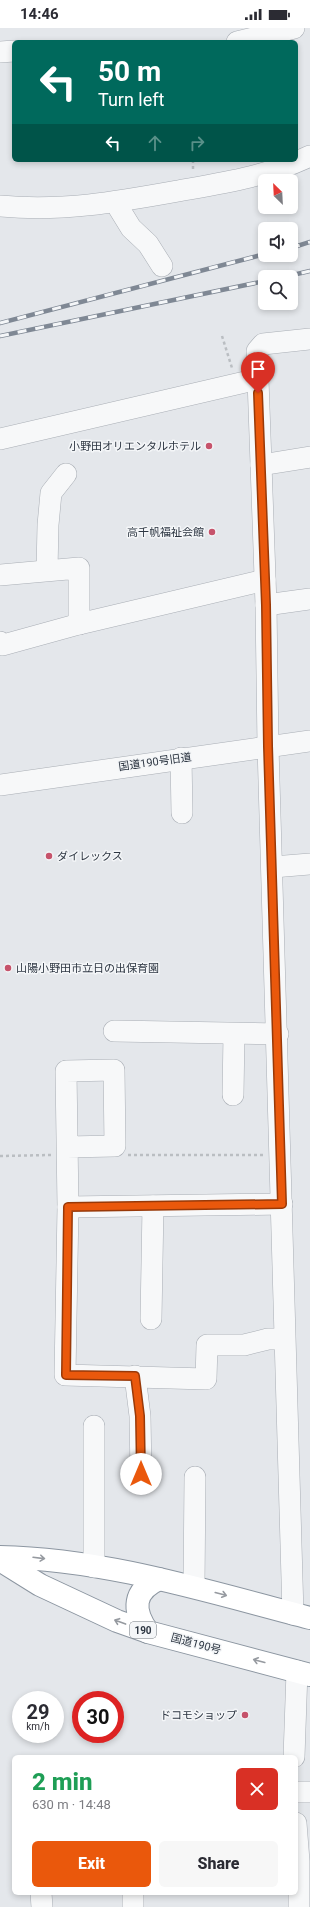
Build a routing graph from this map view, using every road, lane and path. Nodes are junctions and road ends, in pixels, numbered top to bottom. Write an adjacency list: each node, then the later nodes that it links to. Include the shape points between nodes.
1 (294, 28): 2 (street)
2 (245, 40)
3 (12, 51): 4 (street)
4 (0, 52)
5 (310, 156): 6 (street)
6 (298, 160)
7 (294, 162): 8 (street, via 255,176 221,184)
8 (115, 202): 9 (street, via 49,209); 10 (street, via 131,228 148,244)
9 (0, 206)
10 (162, 266)
11 (222, 336): 14 (path)
12 (310, 339): 13 (street, via 263,344 257,351)
13 (258, 379): 14 (street); 17 (street)
14 (236, 384): 15 (street)
15 (0, 439)
16 (310, 457): 17 (street)
17 (260, 465): 21 (street)
18 (66, 474): 19 (street, via 51,493)
19 (47, 570): 20 (street); 24 (street, via 79,568)
20 (0, 575)
21 (265, 580): 23 (street); 24 (street)
22 (310, 599): 23 (street)
23 (266, 605): 27 (street)
24 (79, 624): 25 (street, via 4,645)
25 (0, 642)
26 (310, 741): 27 (street, 国道190号旧道)
27 (268, 746): 28 (street, 国道190号旧道); 32 (street)
28 (181, 758): 29 (street, 国道190号旧道); 30 (street)
29 (0, 785)
30 (182, 813)
31 (310, 864): 32 (street)
32 (273, 867): 35 (street)
33 (114, 1031): 34 (street)
34 (234, 1034): 35 (street); 36 (street)
35 (278, 1034): 40 (street)
36 (233, 1095)
37 (68, 1151): 39 (path); 43 (street)
38 (123, 1155): 40 (path)
39 (0, 1156)
40 (281, 1156): 41 (street)
41 (282, 1204): 42 (street); 45 (street)
42 (153, 1206): 43 (street); 44 (street)
43 (68, 1207): 46 (street, via 66,1375)
44 (151, 1319)
45 (284, 1339): 46 (street, via 268,1339 244,1345 207,1345 206,1379); 55 (street)
46 (135, 1376): 48 (street, via 140,1416)
47 (94, 1426): 52 (street, via 87,1471)
48 (141, 1474)
49 (195, 1477): 54 (street)
50 (0, 1557): 52 (highway, one-way to 52, via 36,1557)
51 (0, 1560): 56 (highway, 国道190号 / 190, one-way to 51, via 116,1621 40,1585)
52 (94, 1567): 53 (highway)
53 (159, 1579): 54 (highway); 56 (highway, via 146,1587 138,1599 138,1613)
54 (194, 1587): 55 (highway, one-way to 55)
55 (301, 1616)
56 (148, 1632): 57 (highway, 国道190号 / 190, one-way to 56)
57 (303, 1673): 58 (street)
58 (294, 1755)
59 (298, 1792): 60 (street)
60 (310, 1792)
61 (298, 1831): 62 (street)
62 (305, 1861): 67 (street)
63 (41, 1895): 65 (street)
64 (133, 1895): 66 (street)
65 (42, 1907)
66 (133, 1907)
67 (299, 1907)

